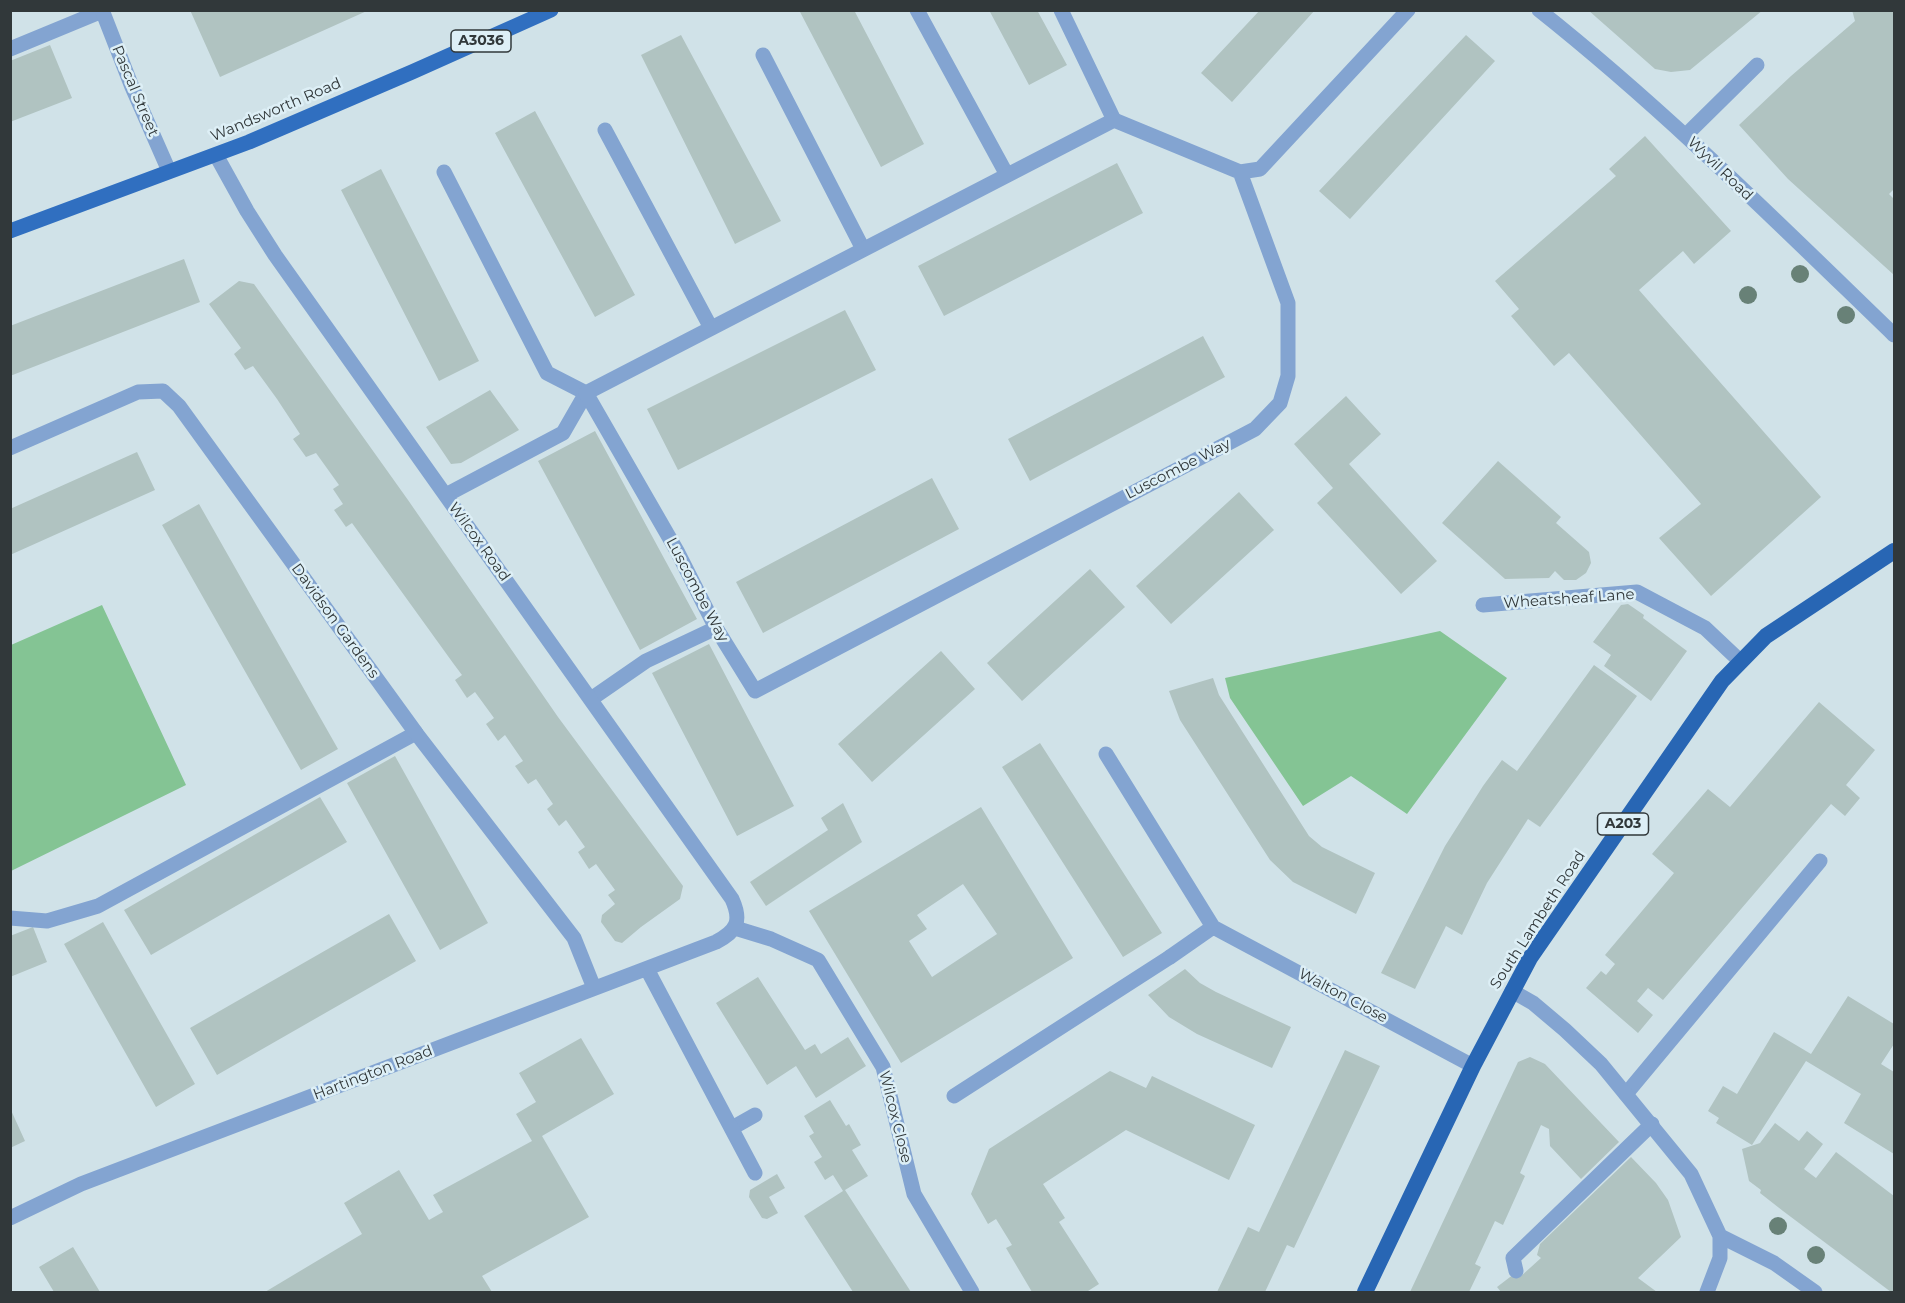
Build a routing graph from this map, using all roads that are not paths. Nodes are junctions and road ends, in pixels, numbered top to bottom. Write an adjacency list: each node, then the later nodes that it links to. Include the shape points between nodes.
1 (551, 10): 13 (main road, Wandsworth Road / A3036)
2 (917, 10): 17 (street)
3 (1061, 10): 10 (street)
4 (1408, 10): 16 (street, via 1260,169)
5 (1539, 10): 12 (street, Wyvil Road)
6 (102, 11): 7 (street); 14 (street, Pascal Street)
7 (10, 49)
8 (763, 56): 19 (street)
9 (1757, 65): 12 (street)
10 (1114, 120): 16 (street); 17 (street)
11 (605, 130): 20 (street)
12 (1686, 135): 21 (street, Wyvil Road)
13 (216, 155): 14 (main road, Wandsworth Road / A3036); 24 (street, Wilcox Road, via 275,255)
14 (169, 171): 18 (main road, Wandsworth Road / A3036)
15 (444, 172): 22 (street, via 547,373)
16 (1240, 172): 27 (street, Luscombe Way, via 1288,303 1288,376 1280,403 1255,429 754,691)
17 (1007, 175): 19 (street)
18 (10, 231)
19 (863, 249): 20 (street)
20 (711, 328): 22 (street)
21 (1894, 335)
22 (586, 393): 24 (street, via 563,433); 27 (street, Luscombe Way, via 677,551)
23 (10, 448): 30 (street, Davidson Gardens, via 138,392 164,391 179,406)
24 (446, 495): 29 (street, Wilcox Road)
25 (1894, 552): 28 (highway, South Lambeth Road / A203, via 1783,623)
26 (1483, 604): 28 (street, Wheatsheaf Lane, via 1637,592 1705,628)
27 (716, 628): 29 (street, via 646,661)
28 (1740, 661): 38 (highway, South Lambeth Road / A203, via 1593,866)
29 (591, 699): 35 (street, Wilcox Road, via 732,899 738,918)
30 (416, 733): 33 (street, via 98,906 47,921); 37 (street, Davidson Gardens, via 574,938)
31 (1106, 754): 34 (street)
32 (1820, 861): 40 (street)
33 (10, 918)
34 (1213, 927): 39 (street, Walton Close); 41 (street)
35 (735, 928): 36 (street, Hartington Road, via 716,942); 49 (street, Wilcox Close, via 818,960 883,1067 914,1194)
36 (647, 969): 37 (street, Hartington Road); 44 (street)
37 (594, 988): 46 (street, Hartington Road, via 81,1184)
38 (1512, 991): 39 (highway, South Lambeth Road / A203); 40 (street, via 1565,1030)
39 (1473, 1066): 50 (highway, South Lambeth Road / A203)
40 (1626, 1094): 43 (street)
41 (954, 1096)
42 (755, 1115): 44 (street)
43 (1652, 1124): 47 (street, via 1691,1174); 48 (street, via 1513,1258)
44 (732, 1128): 45 (street)
45 (755, 1173)
46 (10, 1218)
47 (1720, 1236): 51 (street, via 1720,1258); 52 (street, via 1774,1263)
48 (1515, 1271)
49 (972, 1293)
50 (1365, 1293)
51 (1707, 1293)
52 (1815, 1293)

